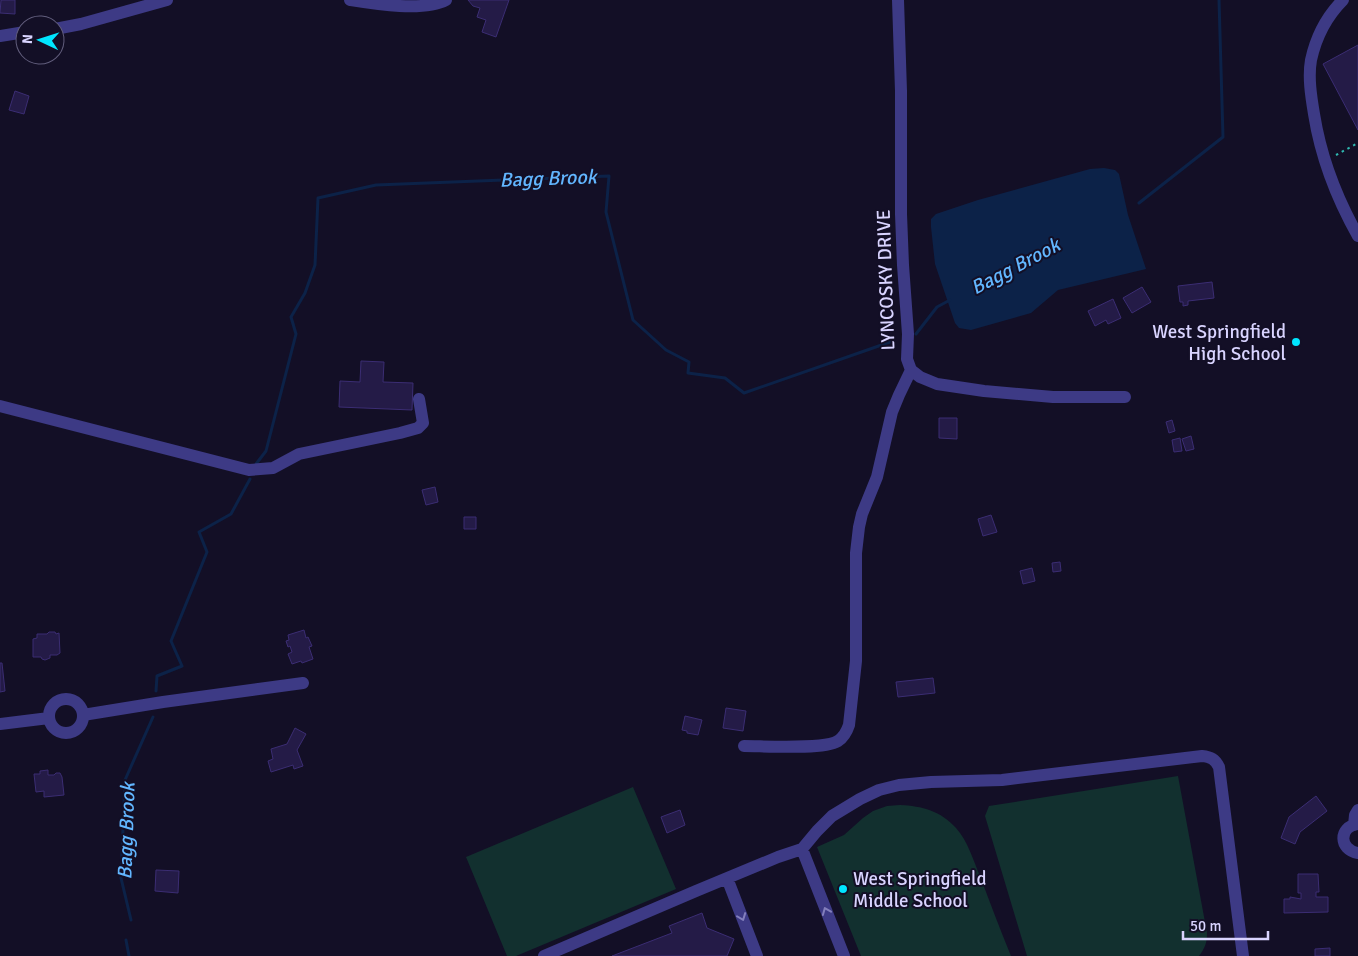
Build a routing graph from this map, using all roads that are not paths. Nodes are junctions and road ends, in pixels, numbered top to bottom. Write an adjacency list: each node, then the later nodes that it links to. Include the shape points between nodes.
1 (167, 0): 6 (street)
2 (350, 0): 3 (street, via 420,7)
3 (446, 0)
4 (898, 0): 10 (street, LYNCOSKY DRIVE, via 901,223 907,359)
5 (1343, 0): 9 (street, via 1320,31 1311,62 1310,80 1326,168)
6 (65, 27)
7 (15, 34): 8 (street)
8 (0, 36)
9 (1358, 236)
10 (911, 370): 11 (street, LYNCOSKY DRIVE, via 920,378 937,384 984,391 1054,397); 18 (street, via 892,412 877,477 859,527 856,661 846,733 836,742 824,745)
11 (1125, 397)
12 (419, 399): 13 (street, via 422,423 418,428 299,454 273,468 250,470)
13 (0, 406)
14 (303, 683): 15 (street)
15 (83, 715): 16 (street, via 78,728 67,733 56,730); 16 (street, via 78,703 65,698 52,705)
16 (49, 718): 17 (street)
17 (0, 724)
18 (744, 746)
19 (1358, 810): 20 (street)
20 (1356, 824): 22 (street, via 1345,832 1344,841 1348,850)
21 (802, 849): 23 (street); 26 (street, one-way to 21); 27 (street, via 832,816 879,790 899,785 1002,780 1207,756 1213,758 1219,768)
22 (1358, 853)
23 (727, 878): 24 (street); 25 (street, one-way to 25)
24 (544, 956)
25 (757, 956)
26 (844, 956)
27 (1243, 956)

